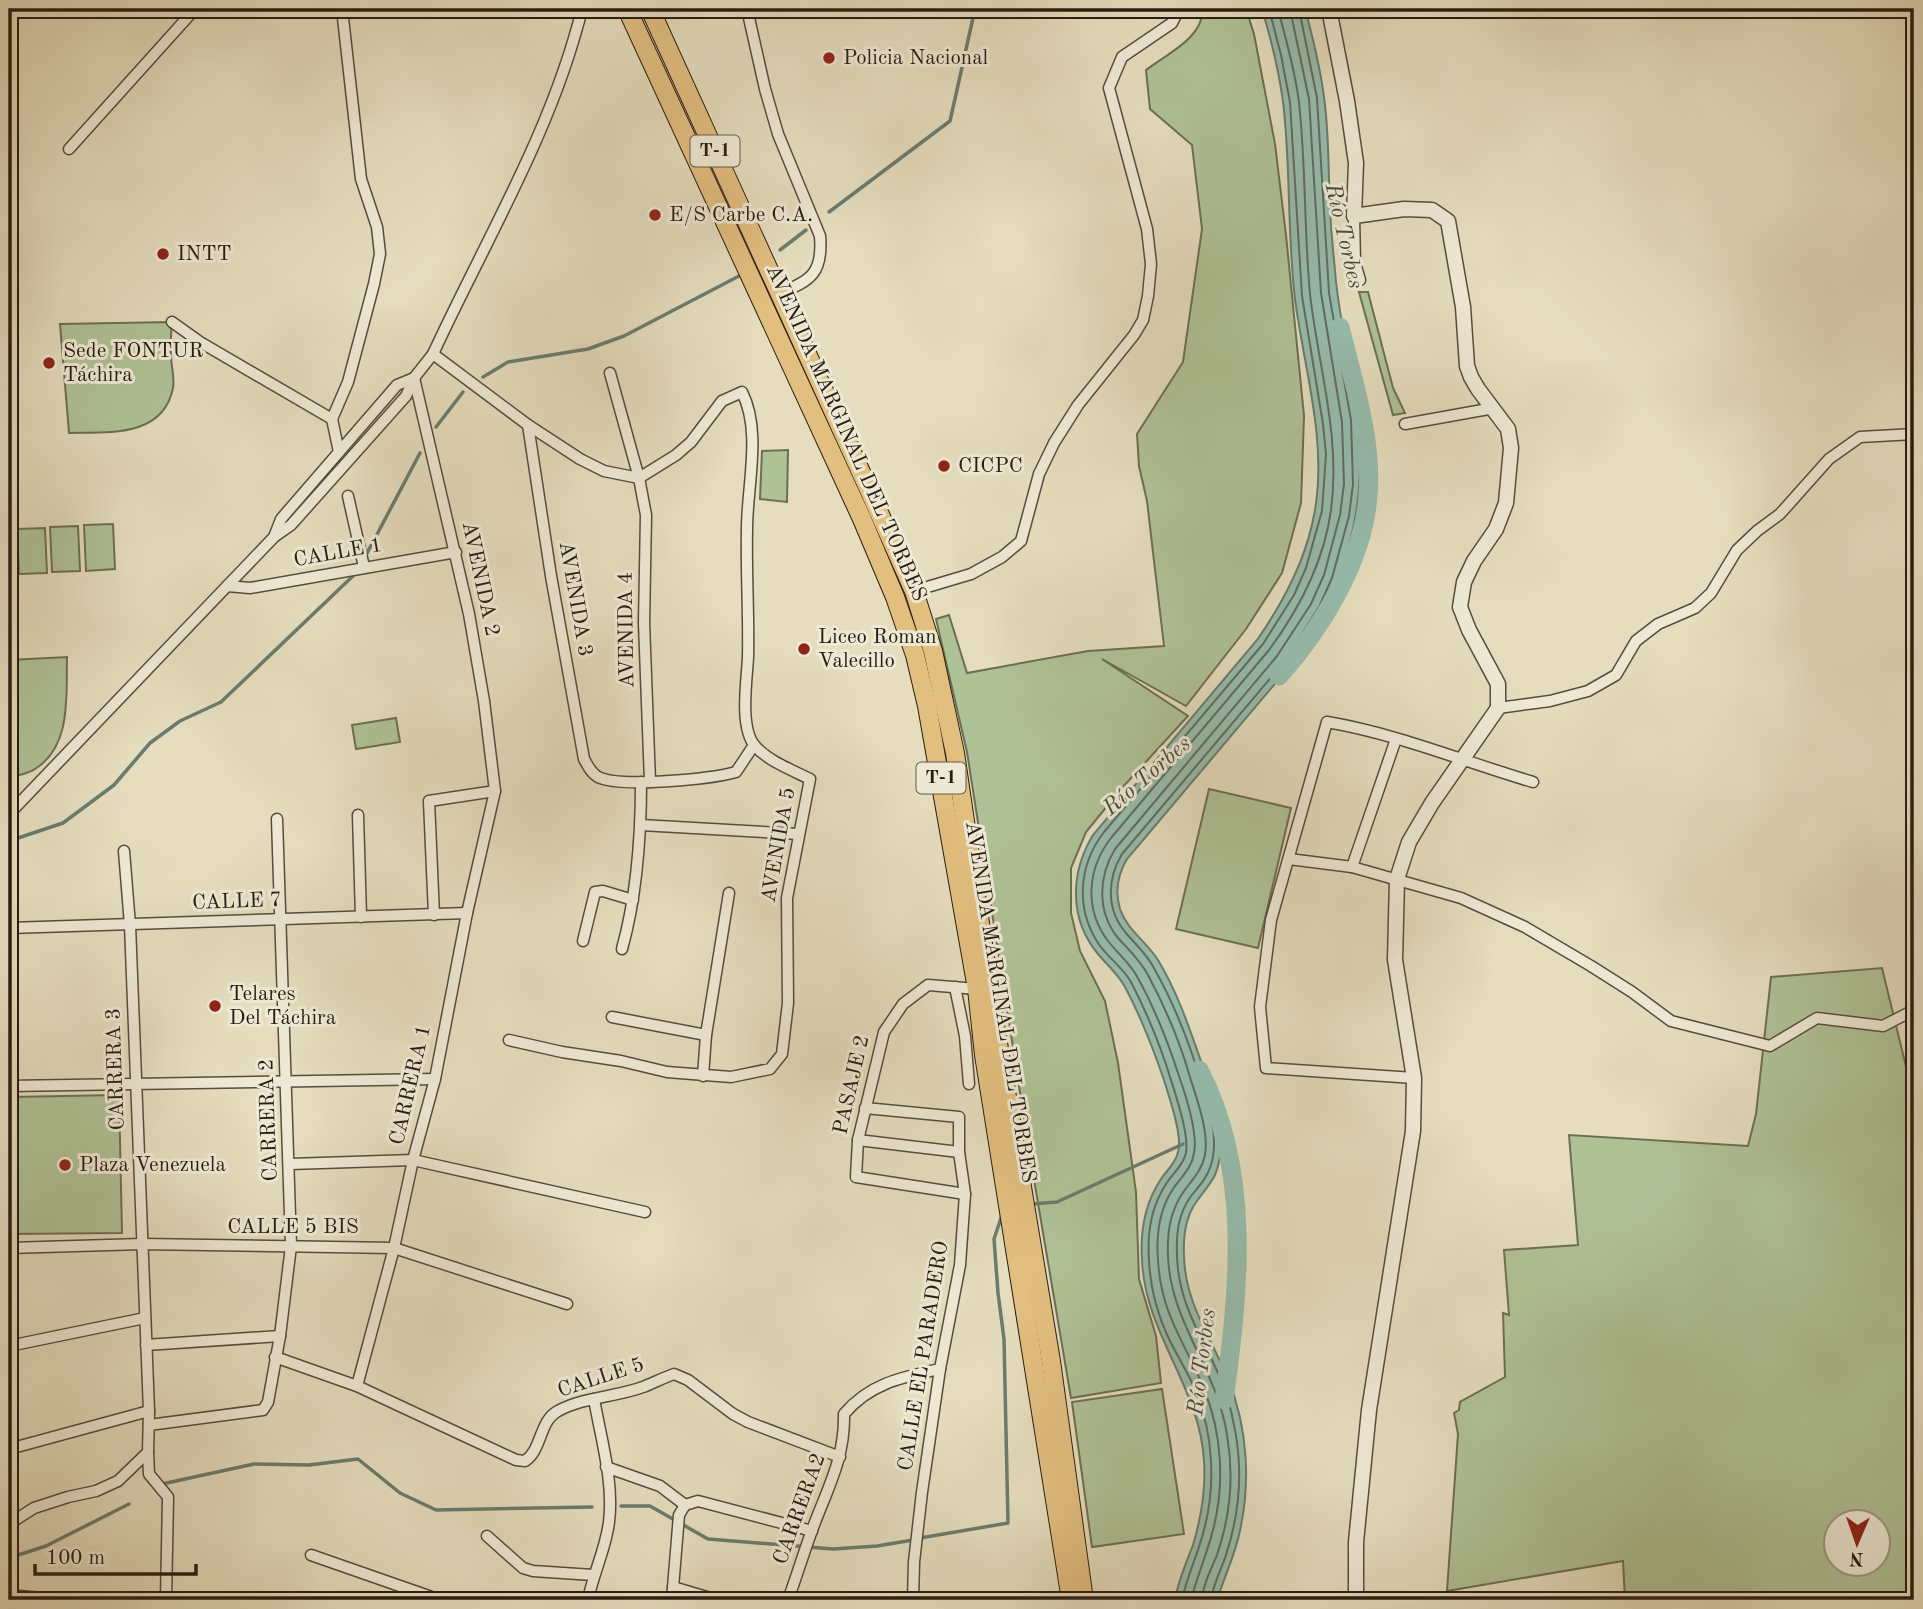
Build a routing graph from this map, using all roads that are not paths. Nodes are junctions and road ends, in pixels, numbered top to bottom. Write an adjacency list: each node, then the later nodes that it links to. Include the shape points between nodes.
1 (194, 9): 9 (street)
2 (342, 9): 18 (street, via 361,180 377,227 380,254 348,382)
3 (582, 9): 14 (street, via 574,43 528,158)
4 (627, 9): 12 (highway, AVENIDA MARGINAL DEL TORBES / T-1)
5 (650, 9): 12 (highway, AVENIDA MARGINAL DEL TORBES / T-1)
6 (747, 9): 12 (street, via 778,134 820,236 818,268 804,284)
7 (1179, 9): 29 (street, via 1172,23 1122,57 1109,88 1147,229 1151,264 1143,320 1054,443 1039,474 1021,541 971,574)
8 (1329, 9): 10 (street, via 1356,163)
9 (69, 149)
10 (1354, 216): 11 (street); 17 (street, via 1432,210 1447,221 1463,307 1467,366)
11 (1360, 280)
12 (771, 297): 29 (highway, AVENIDA MARGINAL DEL TORBES / T-1); 57 (highway, AVENIDA MARGINAL DEL TORBES / T-1, via 915,655)
13 (172, 321): 18 (street)
14 (433, 354): 16 (street); 20 (street)
15 (610, 373): 23 (street, AVENIDA 4)
16 (414, 378): 22 (street, via 397,385); 25 (street, via 406,396 291,525); 26 (street, AVENIDA 2)
17 (1494, 408): 19 (street); 30 (street, via 1508,429 1511,448 1506,503 1496,530 1464,582 1460,607 1498,684)
18 (332, 419): 22 (street)
19 (1405, 424)
20 (528, 425): 23 (street, via 604,471); 34 (street, AVENIDA 3, via 584,760 595,776)
21 (1914, 434): 30 (street, via 1860,437 1829,459 1780,514 1737,550 1711,593 1695,608 1658,624 1636,641 1616,675 1588,691)
22 (339, 452): 25 (street, via 281,519)
23 (639, 478): 32 (street, via 691,442 722,401 743,392 751,408 752,430 745,705); 34 (street, AVENIDA 4, via 646,515)
24 (348, 496): 27 (street)
25 (274, 537): 28 (street)
26 (456, 552): 27 (street, CALLE 1); 36 (street, AVENIDA 2, via 484,701)
27 (364, 567): 28 (street, CALLE 1, via 250,587)
28 (227, 586): 37 (street)
29 (914, 591): 113 (highway, AVENIDA MARGINAL DEL TORBES / T-1, via 933,651 955,753)
30 (1498, 708): 33 (street)
31 (1396, 739): 33 (street); 43 (street, via 1327,722); 44 (street)
32 (754, 745): 34 (street, via 736,772); 41 (street, AVENIDA 5, via 810,779)
33 (1463, 758): 35 (street); 45 (street, via 1409,842)
34 (646, 782): 40 (street, AVENIDA 4)
35 (1533, 782)
36 (495, 791): 48 (street, CARRERA 1); 49 (street, via 429,801)
37 (9, 814)
38 (358, 815): 50 (street)
39 (277, 819): 51 (street, CARRERA 2)
40 (641, 825): 41 (street); 47 (street, AVENIDA 4)
41 (799, 834): 62 (street, AVENIDA 5, via 787,898 788,1003 782,1054 770,1069 731,1077)
42 (124, 851): 52 (street, CARRERA 3)
43 (1289, 859): 44 (street); 63 (street, via 1271,920 1264,965 1260,1007 1266,1068)
44 (1352, 867): 45 (street)
45 (1397, 879): 58 (street, via 1461,898 1525,928 1632,992 1671,1021 1733,1037 1770,1046 1817,1018 1884,1026); 63 (street, via 1395,960)
46 (729, 893): 60 (street)
47 (633, 900): 54 (street, via 595,892); 55 (street, AVENIDA 4)
48 (467, 913): 49 (street, CALLE 7); 64 (street, CARRERA 1)
49 (434, 915): 50 (street, CALLE 7)
50 (362, 917): 51 (street, CALLE 7)
51 (281, 920): 52 (street, CALLE 7); 65 (street, CARRERA 2)
52 (130, 925): 53 (street, CALLE 7); 67 (street, CARRERA 3)
53 (9, 928)
54 (583, 942)
55 (622, 948)
56 (956, 987): 57 (street, PASAJE 2); 66 (street); 69 (street, PASAJE 2, via 928,985 903,1004 884,1032)
57 (977, 989): 112 (highway, AVENIDA MARGINAL DEL TORBES / T-1)
58 (1914, 1010)
59 (612, 1017): 60 (street)
60 (706, 1035): 62 (street)
61 (509, 1040): 62 (street, AVENIDA 5)
62 (704, 1076)
63 (1414, 1078): 114 (street, via 1413,1131 1369,1410 1356,1542)
64 (435, 1079): 65 (street); 72 (street, CARRERA 1)
65 (287, 1082): 67 (street); 73 (street, CARRERA 2)
66 (969, 1084)
67 (135, 1085): 68 (street); 76 (street, CARRERA 3)
68 (9, 1086)
69 (865, 1108): 70 (street, PASAJE 2); 71 (street, CALLE EL PARADERO, via 958,1117)
70 (858, 1140): 71 (street); 74 (street, PASAJE 2, via 856,1177)
71 (959, 1152): 74 (street, CALLE EL PARADERO)
72 (413, 1160): 73 (street); 75 (street); 79 (street, CARRERA 1)
73 (290, 1164): 77 (street, CARRERA 2)
74 (965, 1194): 86 (street, CALLE EL PARADERO, via 960,1265)
75 (645, 1212)
76 (142, 1244): 77 (street, CALLE 5 BIS); 78 (street, CALLE 5 BIS); 81 (street, CARRERA 3)
77 (292, 1246): 79 (street, CALLE 5 BIS); 82 (street, CARRERA 2)
78 (9, 1248)
79 (394, 1248): 80 (street, CALLE 5 BIS); 87 (street, CARRERA 1)
80 (567, 1304)
81 (145, 1318): 83 (street, CARRERA 3); 84 (street)
82 (280, 1336): 83 (street); 85 (street, CARRERA 2)
83 (146, 1345): 89 (street, CARRERA 3)
84 (9, 1346)
85 (275, 1357): 87 (street, CALLE 5); 90 (street, CARRERA 2, via 263,1410)
86 (940, 1369): 93 (street, CARRERA2, via 896,1379 856,1399 844,1414); 111 (street, CALLE EL PARADERO, via 919,1515)
87 (357, 1386): 88 (street, CALLE 5, via 525,1461 532,1456 551,1416)
88 (594, 1399): 93 (street, CALLE 5, via 674,1374 748,1422); 94 (street)
89 (149, 1411): 90 (street, CARRERA 3); 91 (street)
90 (149, 1425): 92 (street, CARRERA 3)
91 (9, 1449)
92 (148, 1452): 96 (street, via 118,1481 34,1508); 105 (street, CARRERA 3, via 149,1474 168,1497)
93 (840, 1457): 97 (street, CARRERA2)
94 (606, 1467): 95 (street, via 660,1486); 100 (street, via 609,1524)
95 (685, 1505): 97 (street, via 698,1501); 101 (street, via 679,1515)
96 (9, 1522)
97 (812, 1531): 110 (street, CARRERA2)
98 (487, 1536): 100 (street, via 523,1568)
99 (311, 1555): 106 (street)
100 (593, 1575): 107 (street)
101 (673, 1587): 108 (street); 109 (street)
102 (9, 1597): 103 (street)
103 (44, 1599): 104 (street)
104 (68, 1600)
105 (166, 1600)
106 (440, 1600)
107 (588, 1600)
108 (672, 1600)
109 (717, 1600)
110 (789, 1600)
111 (913, 1600)
112 (1071, 1600)
113 (1084, 1600)
114 (1356, 1600)

